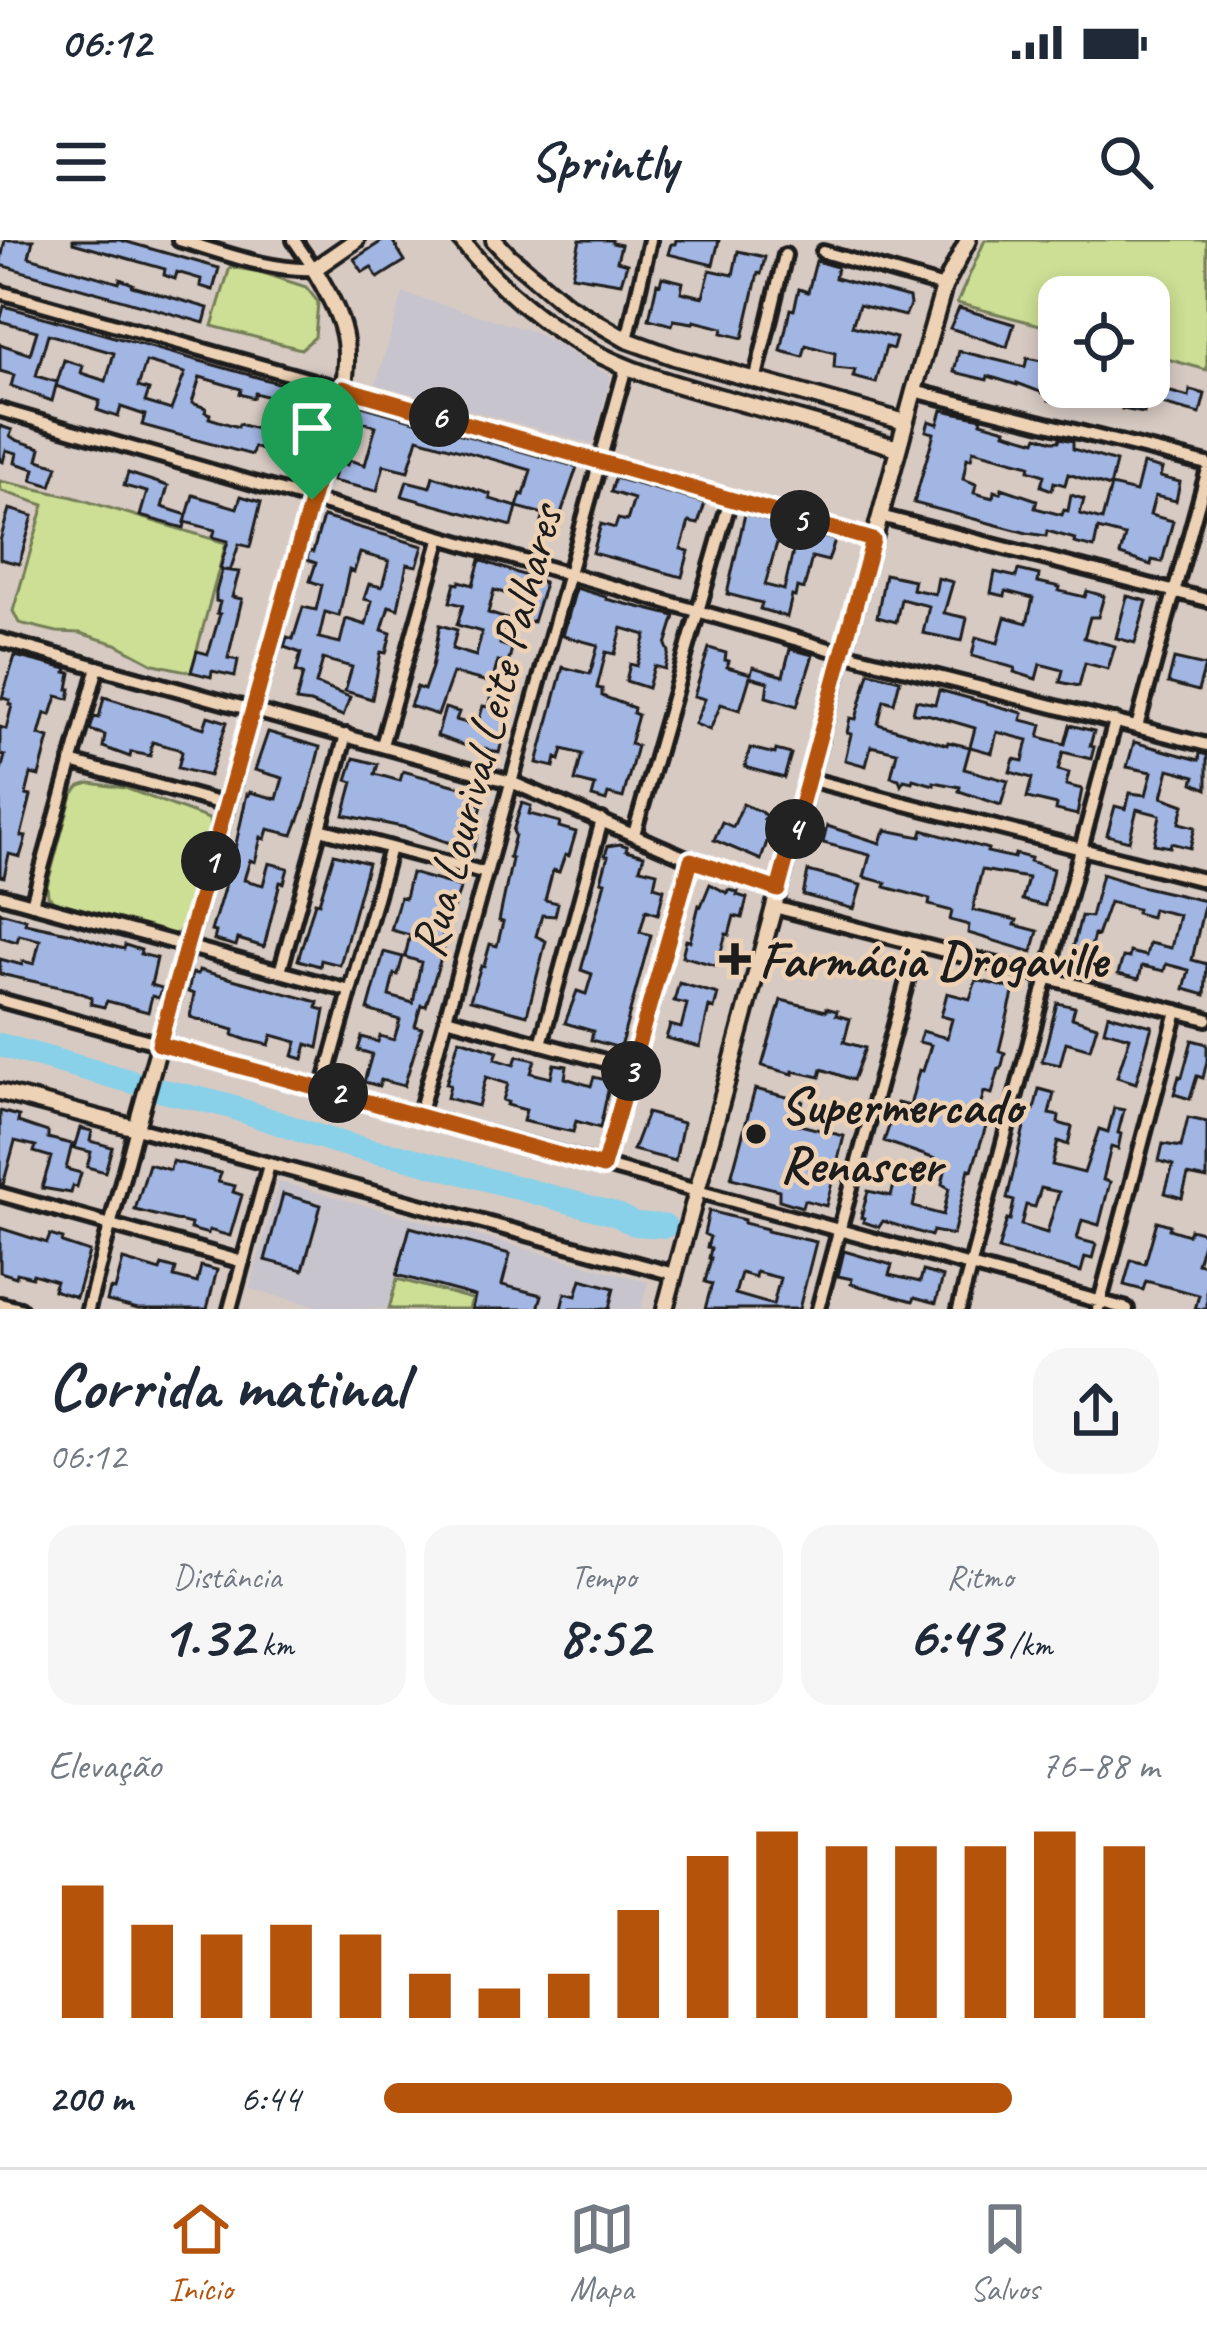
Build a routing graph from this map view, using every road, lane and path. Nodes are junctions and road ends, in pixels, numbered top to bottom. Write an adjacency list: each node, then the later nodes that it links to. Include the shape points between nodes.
1 (179, 240): 11 (street)
2 (294, 240): 11 (street)
3 (356, 240): 11 (street)
4 (461, 240): 15 (street, via 534,313)
5 (494, 240): 8 (street)
6 (650, 240): 14 (street)
7 (968, 240): 12 (street)
8 (510, 248): 14 (street, via 567,305)
9 (823, 252): 12 (street)
10 (785, 255): 16 (street)
11 (314, 269): 17 (street, via 344,328)
12 (944, 286): 18 (street)
13 (0, 292): 17 (street)
14 (627, 340): 16 (street)
15 (626, 367): 21 (street); 22 (street, Rua Lourival Leite Palhares)
16 (755, 381): 20 (street)
17 (343, 388): 22 (street); 24 (street)
18 (914, 391): 20 (street); 23 (street)
19 (0, 410): 24 (street)
20 (905, 422): 21 (street)
21 (898, 448): 26 (street)
22 (599, 463): 25 (street); 29 (street, Rua Lourival Leite Palhares)
23 (1207, 468): 30 (street)
24 (312, 500): 27 (street); 36 (street)
25 (730, 500): 28 (street); 32 (street)
26 (880, 517): 28 (street); 30 (street)
27 (441, 537): 29 (street); 40 (street)
28 (873, 540): 34 (street)
29 (569, 574): 32 (street); 44 (street, Rua Lourival Leite Palhares)
30 (1174, 592): 31 (street); 38 (street)
31 (1207, 600)
32 (698, 611): 34 (street); 48 (street)
33 (0, 640): 35 (street)
34 (843, 653): 37 (street); 43 (street)
35 (98, 667): 36 (street); 42 (street)
36 (253, 709): 39 (street); 45 (street)
37 (1115, 722): 38 (street); 50 (street)
38 (1137, 727): 41 (street)
39 (346, 735): 40 (street); 47 (street)
40 (382, 745): 44 (street)
41 (1207, 745)
42 (71, 762): 45 (street); 56 (street)
43 (808, 779): 50 (street); 54 (street)
44 (511, 782): 46 (street); 52 (street, Rua Lourival Leite Palhares)
45 (226, 805): 59 (street)
46 (602, 820): 48 (street); 68 (street)
47 (320, 829): 49 (street); 60 (street)
48 (634, 834): 51 (street)
49 (390, 848): 52 (street); 62 (street)
50 (1081, 849): 53 (street); 61 (street)
51 (691, 860): 54 (street); 69 (street)
52 (486, 873): 65 (street, Rua Lourival Leite Palhares)
53 (1207, 881)
54 (778, 890): 57 (street)
55 (0, 895): 56 (street)
56 (32, 904): 59 (street)
57 (774, 907): 58 (street); 76 (street)
58 (916, 944): 61 (street); 79 (street)
59 (187, 946): 60 (street); 67 (street)
60 (280, 972): 62 (street)
61 (1047, 977): 64 (street); 81 (street)
62 (350, 991): 70 (street)
63 (0, 1000): 67 (street)
64 (1178, 1011): 66 (street); 84 (street)
65 (446, 1018): 68 (street); 72 (street, Rua Lourival Leite Palhares)
66 (1207, 1018)
67 (159, 1044): 70 (street); 73 (street)
68 (541, 1044): 69 (street)
69 (632, 1068): 75 (street)
70 (323, 1089): 72 (street)
71 (0, 1091): 73 (street)
72 (419, 1116): 75 (street)
73 (136, 1128): 74 (street); 78 (street)
74 (269, 1165): 80 (street); 82 (street)
75 (603, 1167): 76 (street)
76 (696, 1192): 79 (street); 82 (street)
77 (0, 1194): 78 (street)
78 (110, 1224): 80 (street); 86 (street)
79 (839, 1231): 81 (street); 89 (street)
80 (243, 1262): 87 (street)
81 (970, 1266): 84 (street); 90 (street)
82 (674, 1274): 88 (street)
83 (0, 1304): 85 (street)
84 (1099, 1305): 91 (street)
85 (20, 1309)
86 (88, 1309)
87 (230, 1309)
88 (665, 1309)
89 (818, 1309)
90 (958, 1309)
91 (1127, 1309)

